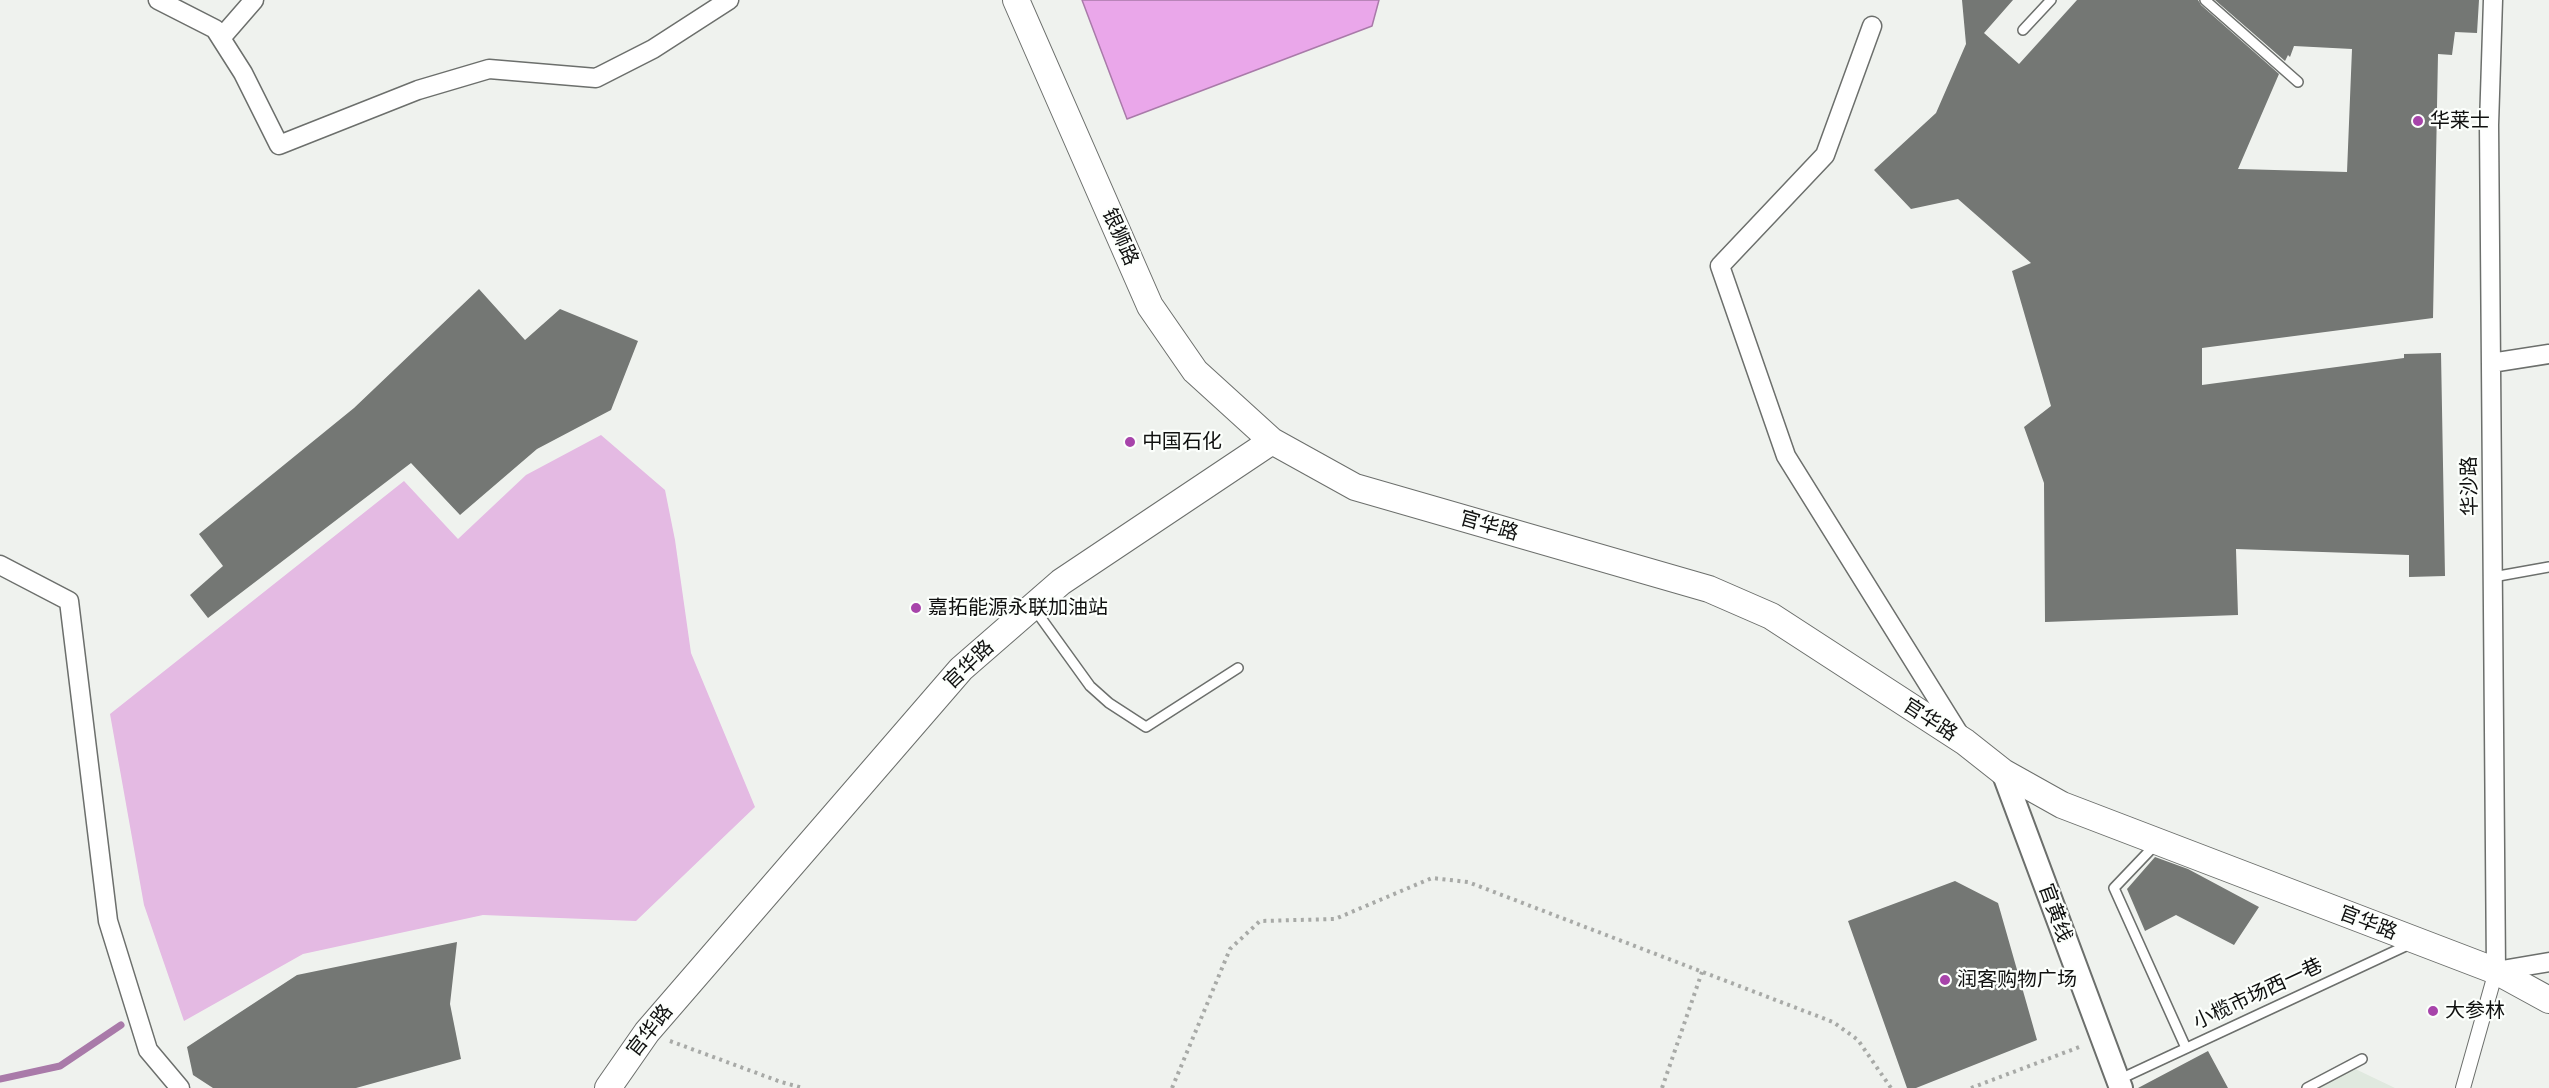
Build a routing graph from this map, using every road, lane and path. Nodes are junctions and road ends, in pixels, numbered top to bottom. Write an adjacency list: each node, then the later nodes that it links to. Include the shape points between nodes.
1 (158, 0): 10 (street, via 215,29)
2 (254, 0): 10 (street)
3 (729, 0): 10 (street, via 653,49 596,78 489,69 418,90 279,145)
4 (1017, 0): 14 (main road, 银狮路, via 1150,306 1195,371)
5 (2051, 0): 9 (lane)
6 (2205, 0): 11 (lane)
7 (2493, 0): 13 (street, 华沙路, via 2489,125)
8 (1872, 26): 20 (street, via 1825,155 1720,266 1786,456)
9 (2023, 30)
10 (221, 38)
11 (2298, 82)
12 (2549, 354): 13 (street)
13 (2491, 363): 17 (street, 华沙路)
14 (1272, 441): 18 (main road, 官华路, via 1061,582); 20 (main road, 官华路, via 1355,487 1709,589 1772,616)
15 (0, 565): 33 (street, via 69,601 108,921 148,1050)
16 (2549, 567): 17 (lane)
17 (2493, 577): 25 (street, 华沙路)
18 (1033, 606): 19 (lane, via 1090,686 1109,704 1146,727); 28 (main road, 官华路, via 961,669)
19 (1238, 668)
20 (1965, 742): 21 (main road, 官华路)
21 (2003, 772): 22 (main road, 官华路, via 2062,805); 29 (street, 官黄线)
22 (2158, 842): 23 (main road, 官华路); 30 (lane, via 2114,888)
23 (2415, 941): 25 (main road, 官华路); 30 (lane, 小榄市场西一巷)
24 (2549, 962): 25 (street)
25 (2496, 971): 27 (main road, 官华路); 41 (street)
26 (1702, 972): 36 (path, via 1468,882 1432,878 1335,919 1260,921 1230,949); 37 (path); 38 (path, via 1833,1022 1858,1040)
27 (2549, 1000)
28 (647, 1032): 34 (main road, 官华路); 35 (path)
29 (2102, 1038): 32 (street, 官黄线); 39 (path)
30 (2186, 1048): 32 (lane, 小榄市场西一巷)
31 (2362, 1059): 40 (lane)
32 (2119, 1084)
33 (180, 1088)
34 (608, 1088)
35 (803, 1088)
36 (1172, 1088)
37 (1662, 1088)
38 (1891, 1088)
39 (1971, 1088)
40 (2307, 1088)
41 (2463, 1088)

